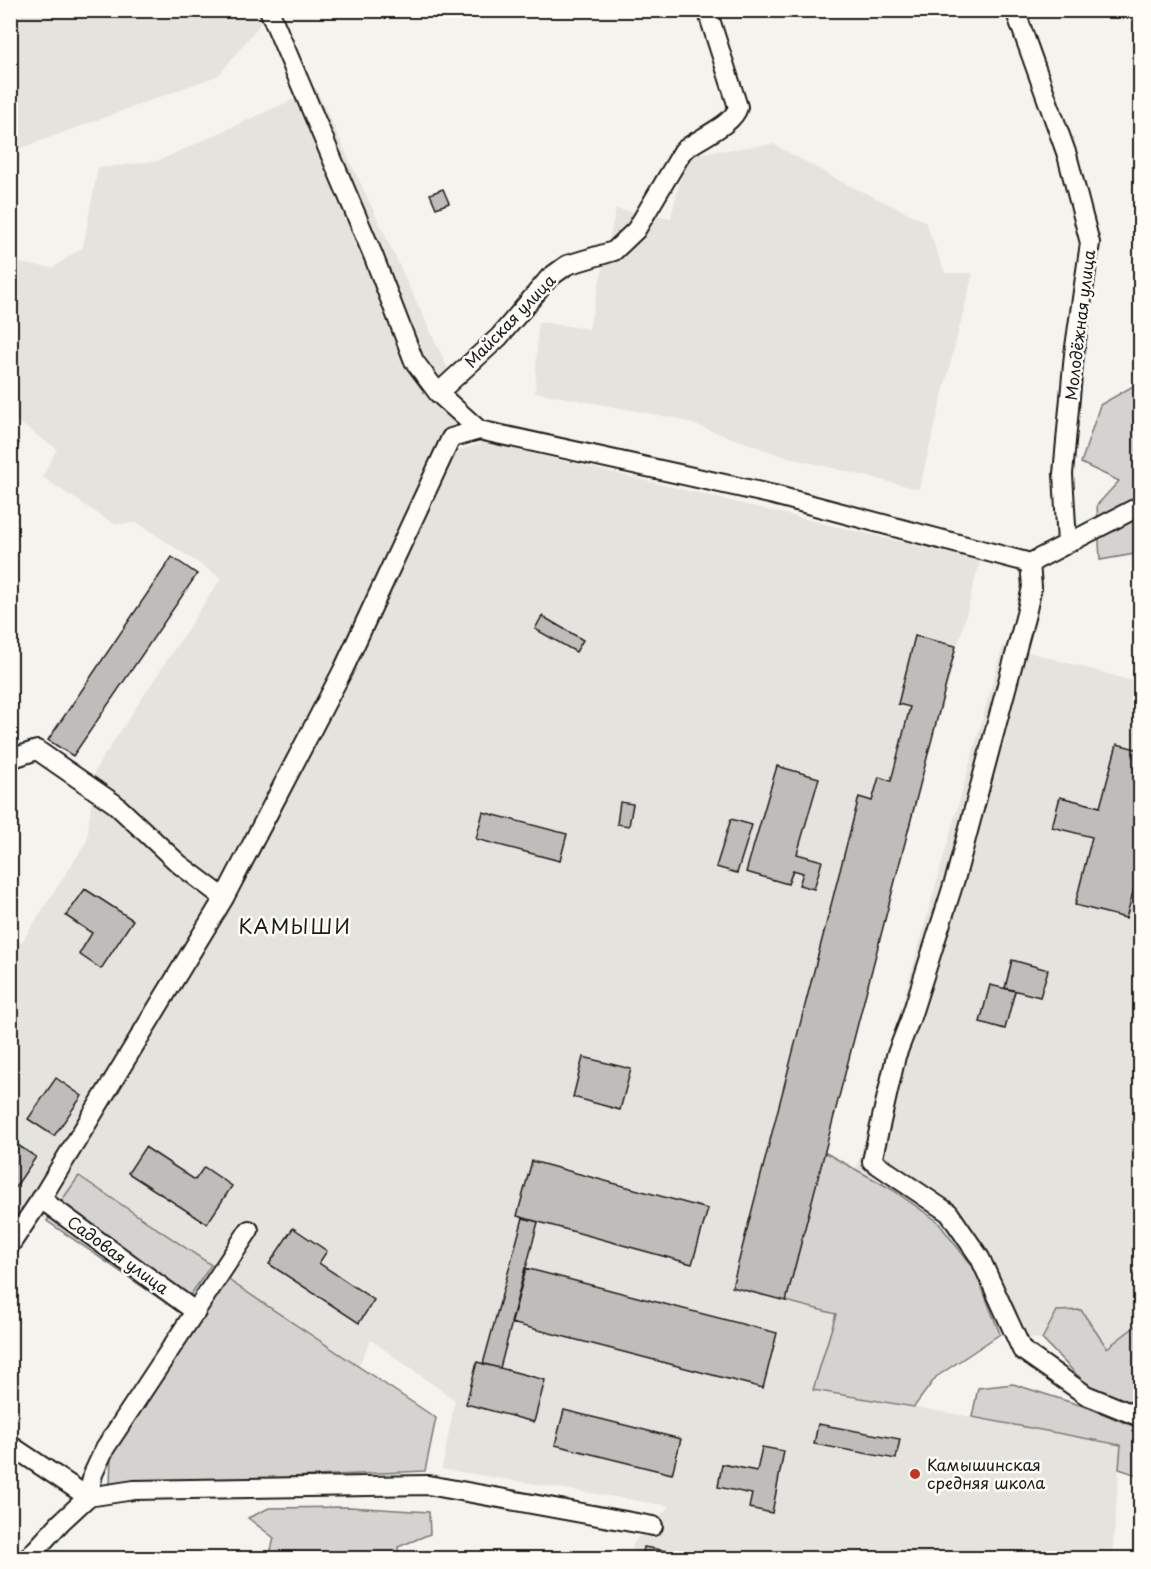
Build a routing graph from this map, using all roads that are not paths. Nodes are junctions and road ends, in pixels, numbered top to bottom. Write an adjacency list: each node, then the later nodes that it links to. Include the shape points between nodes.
1 (269, 10): 4 (street, via 374,255 414,361)
2 (707, 10): 4 (street, Майская улица, via 738,108 736,113 683,151 636,230 614,251 567,265 549,278 499,337)
3 (1015, 10): 7 (street, Молодёжная улица, via 1067,155 1090,243 1074,354 1063,474)
4 (438, 393): 5 (street)
5 (479, 430): 8 (street, via 774,495); 10 (street, via 451,438 344,668)
6 (1140, 506): 7 (street)
7 (1067, 543): 8 (street)
8 (1030, 563): 15 (street, via 1032,587 965,842 896,1056 872,1161 949,1213 980,1258 1022,1350 1086,1395)
9 (10, 759): 10 (street, via 37,750 115,804 179,864)
10 (224, 898): 11 (street)
11 (41, 1199): 13 (street); 14 (street, Садовая улица)
12 (249, 1230): 14 (street)
13 (10, 1245)
14 (196, 1312): 17 (street, via 105,1448)
15 (1140, 1417)
16 (10, 1445): 17 (street)
17 (88, 1497): 18 (street, via 134,1490 428,1485); 19 (street)
18 (653, 1526)
19 (28, 1558)

